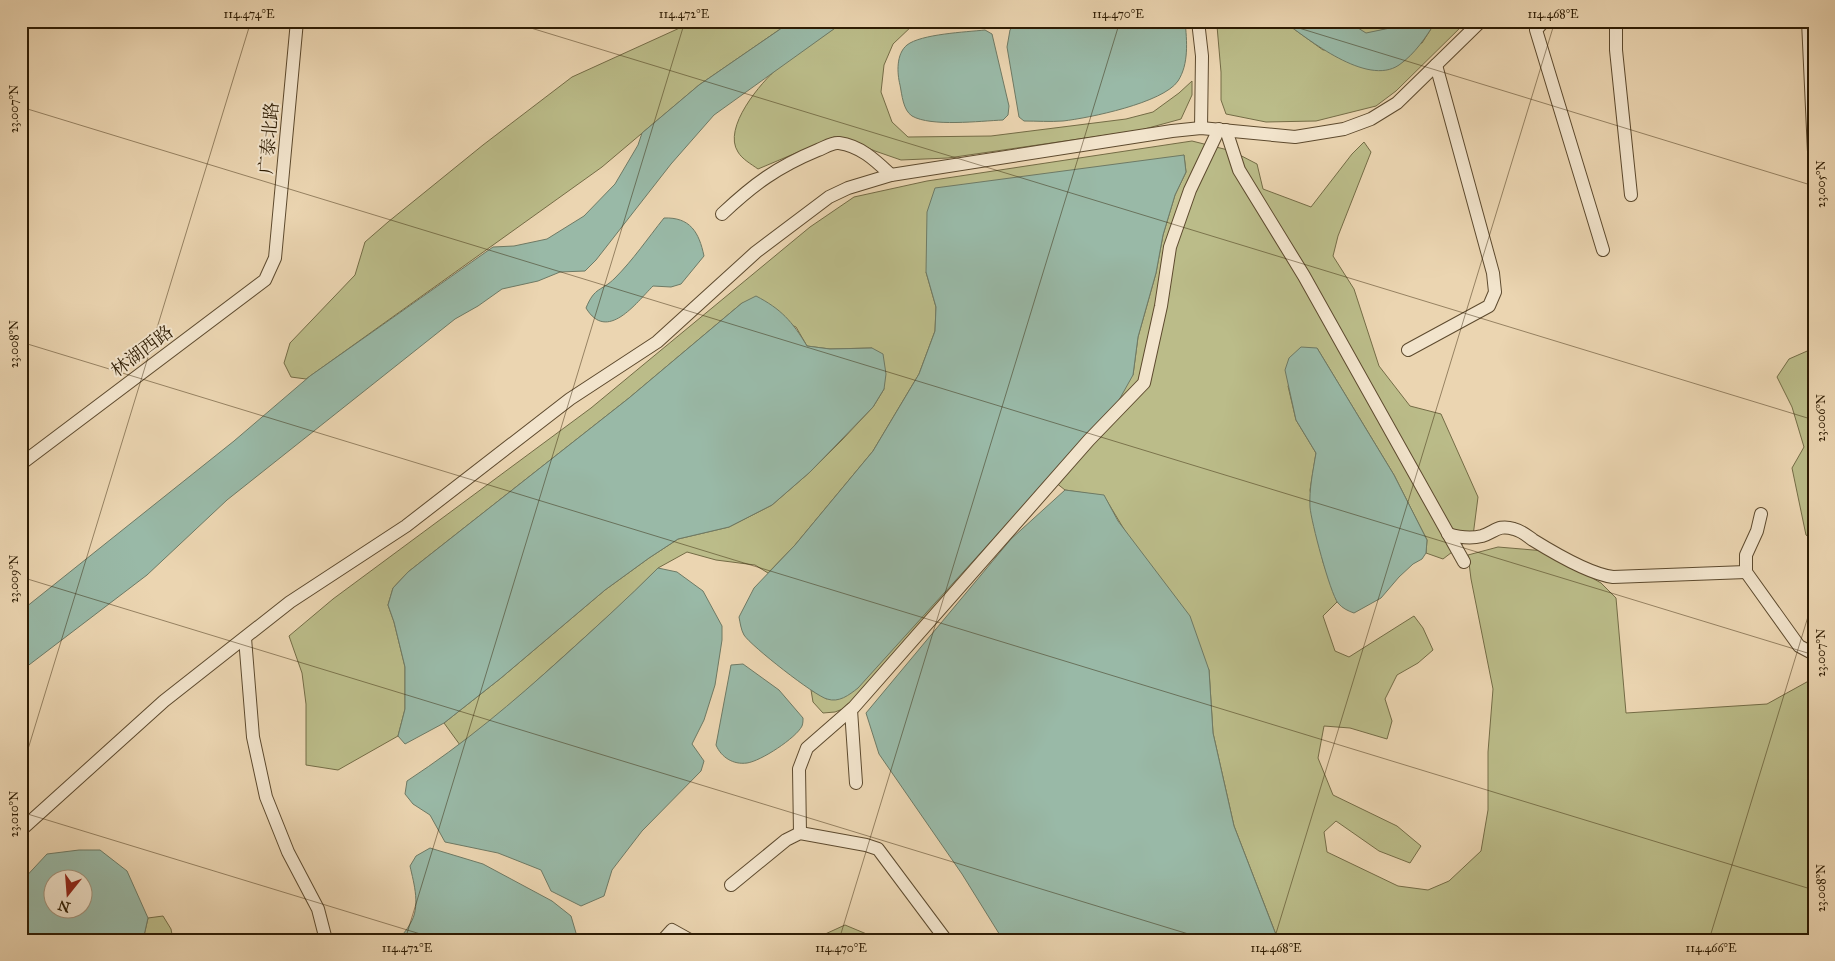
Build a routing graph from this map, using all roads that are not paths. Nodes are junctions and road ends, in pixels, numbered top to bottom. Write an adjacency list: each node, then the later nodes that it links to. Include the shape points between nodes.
1 (298, 21): 15 (street, 广泰北路)
2 (1198, 21): 8 (street, via 1202,56)
3 (1481, 21): 7 (street)
4 (1544, 21): 14 (street, via 1536,30)
5 (1616, 21): 12 (street)
6 (1808, 21): 10 (street)
7 (1436, 65): 9 (street, via 1397,103 1371,119 1344,129 1295,137); 16 (street, via 1493,273 1495,292 1489,306)
8 (1201, 128): 9 (street); 11 (street)
9 (1223, 130): 19 (street, via 1239,170 1304,276); 24 (street, via 1190,190 1170,247 1144,383 1089,440)
10 (1814, 152)
11 (891, 175): 13 (street, via 869,155 836,143 774,170); 22 (street, via 829,197 756,252 657,342 570,399 406,526 290,602)
12 (1631, 195)
13 (722, 214)
14 (1604, 250)
15 (275, 258): 17 (street, 林湖西路, via 265,280)
16 (1408, 350)
17 (21, 464)
18 (1761, 514): 21 (street, via 1758,531 1746,555)
19 (1448, 534): 20 (street); 21 (street, via 1482,536 1499,527 1511,528 1522,531 1598,575 1612,577)
20 (1464, 562)
21 (1746, 572): 23 (street, via 1799,646)
22 (245, 638): 26 (street, via 164,701); 29 (street, via 253,737 266,797 288,852 318,909)
23 (1814, 654)
24 (851, 710): 25 (street); 27 (street, via 807,748 799,769)
25 (856, 783)
26 (21, 830)
27 (800, 833): 28 (street, via 786,840); 32 (street, via 878,849)
28 (731, 886)
29 (326, 940)
30 (663, 940): 31 (street, via 672,930)
31 (690, 940)
32 (946, 940)

